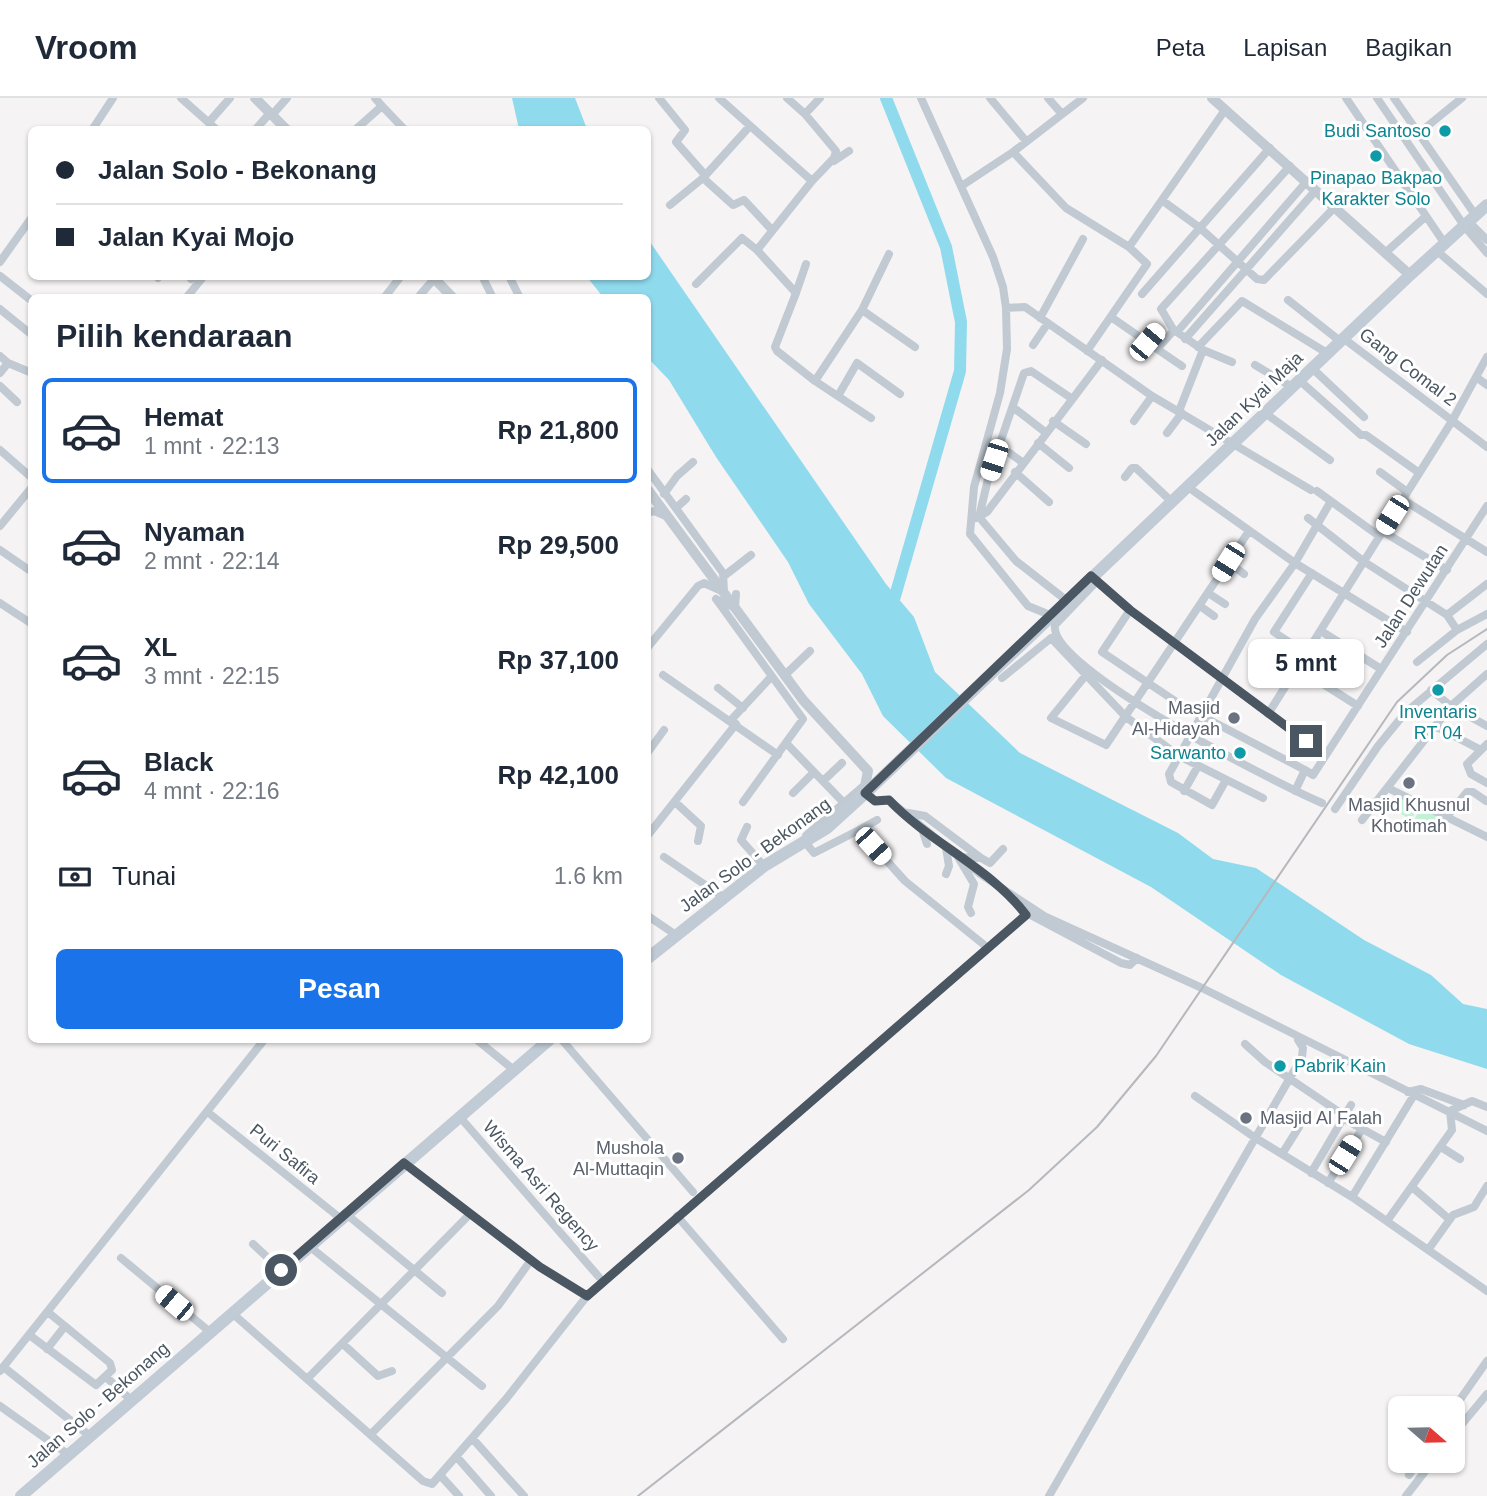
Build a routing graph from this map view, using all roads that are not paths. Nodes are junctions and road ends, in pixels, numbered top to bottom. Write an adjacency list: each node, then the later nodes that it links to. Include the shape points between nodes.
1 (113, 98): 26 (street)
2 (181, 98): 25 (street)
3 (230, 98): 25 (street)
4 (255, 98): 22 (street)
5 (287, 98): 22 (street)
6 (375, 98): 20 (street)
7 (659, 98): 39 (street, via 685,130 678,145)
8 (719, 98): 32 (street)
9 (787, 98): 23 (street)
10 (820, 98): 23 (street)
11 (921, 98): 42 (street)
12 (990, 98): 34 (street)
13 (1048, 98): 24 (street)
14 (1083, 98): 24 (street)
15 (1212, 98): 21 (street)
16 (1346, 98): 48 (street)
17 (1377, 98): 49 (street)
18 (1394, 98): 33 (street)
19 (1462, 98): 33 (street)
20 (382, 106): 30 (street); 31 (street)
21 (1225, 110): 35 (street); 44 (street)
22 (271, 114): 28 (street); 29 (street)
23 (805, 114): 40 (street, via 836,149 834,158)
24 (1062, 114): 34 (street)
25 (209, 122): 27 (street)
26 (95, 126)
27 (214, 126)
28 (259, 126)
29 (283, 126)
30 (360, 126)
31 (401, 126)
32 (750, 126): 39 (street); 40 (street)
33 (1419, 133): 49 (street)
34 (1026, 141): 37 (street)
35 (1270, 148): 38 (street); 51 (street)
36 (849, 151): 40 (street)
37 (1013, 152): 42 (street); 56 (street, via 1066,208)
38 (1290, 166): 41 (street); 55 (street)
39 (704, 177): 45 (street); 52 (street, via 733,205 744,200)
40 (812, 181): 52 (street)
41 (1307, 181): 43 (street); 63 (street)
42 (963, 185): 82 (street, via 993,257)
43 (1317, 190): 47 (street); 65 (street)
44 (1163, 201): 51 (street); 56 (street)
45 (670, 205)
46 (1487, 205): 49 (main road, Jalan Kyai Maja)
47 (1335, 207): 59 (street); 65 (street, via 1270,278 1258,279)
48 (1425, 217): 57 (street); 59 (street)
49 (1470, 222): 54 (street); 57 (main road, Jalan Kyai Maja); 60 (street)
50 (28, 223): 62 (street)
51 (1200, 228): 55 (street); 78 (street)
52 (772, 230): 58 (street)
53 (1083, 239): 86 (street)
54 (1487, 240)
55 (1220, 246): 63 (street); 88 (street, via 1161,309)
56 (1129, 247): 85 (street, via 1147,268)
57 (1441, 248): 66 (main road, Jalan Kyai Maja); 79 (street)
58 (757, 250): 72 (street, via 741,238); 73 (street)
59 (1385, 253): 66 (street)
60 (1487, 253)
61 (890, 254): 84 (street)
62 (0, 262)
63 (1237, 262): 65 (street); 88 (street)
64 (806, 264): 73 (street)
65 (1248, 271): 90 (street)
66 (1409, 275): 91 (main road, Jalan Kyai Maja)
67 (0, 276): 80 (street)
68 (201, 280): 74 (street)
69 (398, 280): 75 (street)
70 (431, 280): 76 (street)
71 (435, 280): 77 (street)
72 (696, 284)
73 (796, 293): 110 (street, via 775,349)
74 (189, 294)
75 (387, 294)
76 (420, 294)
77 (448, 294)
78 (1142, 294)
79 (1487, 294)
80 (28, 298)
81 (1288, 300): 91 (street, Gang Comal 2)
82 (1006, 308): 86 (street, via 1020,305); 159 (street, via 1007,349 1000,393 974,487)
83 (0, 309): 89 (street)
84 (862, 310): 94 (street); 110 (street)
85 (1111, 317): 92 (street); 97 (street)
86 (1044, 321): 93 (street); 97 (street)
87 (1157, 330): 92 (street)
88 (1175, 331): 90 (street); 95 (street)
89 (28, 332)
90 (1185, 339): 96 (street)
91 (1342, 340): 98 (main road, Jalan Kyai Maja); 126 (street, Gang Comal 2)
92 (1147, 342): 95 (street)
93 (1033, 345)
94 (915, 348)
95 (1157, 349): 105 (street)
96 (1200, 349): 98 (street, via 1242,301); 102 (street); 120 (street)
97 (1087, 351): 101 (street)
98 (1327, 353): 106 (main road, Jalan Kyai Maja)
99 (0, 356): 103 (street)
100 (1487, 357): 109 (street)
101 (1102, 360): 116 (street); 117 (street)
102 (1232, 362)
103 (8, 363): 107 (street); 108 (street)
104 (1255, 365): 111 (street)
105 (1182, 366)
106 (1312, 368): 111 (main road, Jalan Kyai Maja); 122 (street)
107 (28, 371)
108 (0, 373)
109 (1476, 377): 112 (street); 126 (street)
110 (815, 381): 115 (street)
111 (1295, 383): 121 (main road, Jalan Kyai Maja); 141 (street)
112 (1487, 385)
113 (0, 387): 118 (street)
114 (900, 394): 115 (street, via 858,363)
115 (838, 396): 123 (street)
116 (1152, 396): 120 (street); 125 (street)
117 (1071, 397): 119 (street, via 1028,370); 124 (street)
118 (17, 402)
119 (1014, 408): 127 (street); 132 (street)
120 (1180, 412): 128 (street); 131 (street)
121 (1265, 412): 131 (main road, Jalan Kyai Maja); 135 (street)
122 (1364, 417)
123 (871, 418)
124 (1053, 421): 127 (street); 130 (street)
125 (1134, 421)
126 (1452, 421): 133 (street, Gang Comal 2); 141 (street)
127 (1045, 432): 129 (street)
128 (1167, 433)
129 (1038, 443): 137 (street); 138 (street)
130 (1086, 444)
131 (1231, 444): 145 (main road, Jalan Kyai Maja); 151 (street)
132 (1000, 446): 137 (street); 157 (street)
133 (1487, 446)
134 (0, 450): 142 (street)
135 (1330, 460)
136 (694, 462): 147 (street)
137 (1022, 462): 139 (street)
138 (1069, 468)
139 (1015, 472): 152 (street); 157 (street)
140 (1380, 472): 149 (street)
141 (1418, 472): 149 (street)
142 (28, 474)
143 (651, 474): 147 (street)
144 (1125, 477): 153 (street, via 1136,468)
145 (1188, 487): 153 (main road, Jalan Kyai Maja); 162 (street)
146 (651, 492): 156 (street)
147 (664, 492): 156 (street)
148 (28, 494): 160 (street)
149 (1404, 495): 163 (street); 164 (street)
150 (686, 499): 156 (street)
151 (1331, 501): 161 (street); 163 (street)
152 (1049, 502)
153 (1172, 502): 176 (main road, Jalan Kyai Maja)
154 (1487, 506): 164 (street, Jalan Dewutan)
155 (651, 512): 156 (street)
156 (670, 512): 175 (street); 178 (street)
157 (979, 517): 159 (street); 182 (street, via 1016,561)
158 (1308, 518): 161 (street)
159 (970, 520): 192 (street, via 974,542 1028,606)
160 (0, 526)
161 (1317, 526): 168 (street); 170 (street)
162 (1249, 531): 169 (street); 170 (street)
163 (1381, 533): 168 (street); 172 (street)
164 (1466, 539): 166 (street, Jalan Dewutan); 172 (street, Jalan Dewutan)
165 (0, 550): 171 (street)
166 (1487, 552)
167 (751, 555): 175 (street)
168 (1363, 561): 181 (street); 183 (street)
169 (1228, 562): 174 (street); 179 (street)
170 (1295, 563): 173 (street); 210 (street)
171 (28, 569)
172 (1447, 570): 183 (street, Jalan Dewutan)
173 (1312, 573): 181 (street); 201 (street, via 1274,632)
174 (1244, 574)
175 (724, 576): 178 (street)
176 (1094, 579): 182 (main road, Jalan Kyai Maja); 188 (street); 215 (street, via 1054,629 1080,660)
177 (1487, 584): 190 (street)
178 (724, 593): 187 (street); 197 (street, via 704,583 698,586)
179 (1209, 593): 185 (street); 186 (street)
180 (736, 594): 187 (street)
181 (1343, 594): 195 (street); 196 (street)
182 (1066, 600): 192 (main road, Jalan Kyai Maja)
183 (1427, 602): 190 (street); 196 (street, Jalan Dewutan)
184 (0, 603): 193 (street)
185 (1225, 604)
186 (1200, 606): 191 (street); 198 (street)
187 (735, 608): 207 (street); 209 (street, via 715,600)
188 (1130, 610): 198 (street); 212 (street, via 1102,652)
189 (1487, 614): 194 (street)
190 (1447, 615): 194 (street)
191 (1214, 616)
192 (1048, 618): 237 (main road, Jalan Kyai Maja)
193 (28, 621)
194 (1457, 630): 202 (street)
195 (1321, 631): 201 (street); 204 (street)
196 (1407, 632): 204 (street, Jalan Dewutan)
197 (651, 643)
198 (1175, 643): 210 (street); 212 (street)
199 (1487, 643): 214 (street)
200 (810, 651): 207 (street)
201 (1307, 654): 203 (street)
202 (1417, 662)
203 (1298, 668): 216 (street); 219 (street)
204 (1381, 669): 216 (street, Jalan Dewutan)
205 (663, 674): 222 (street)
206 (1487, 674): 217 (street)
207 (785, 675): 251 (street, via 868,771 869,782)
208 (1086, 675): 211 (street, via 1049,638); 221 (street); 221 (street, via 1051,718 1105,746)
209 (771, 677): 218 (street); 227 (street, via 803,719)
210 (1222, 677): 219 (street); 220 (street)
211 (1002, 678)
212 (1148, 684): 215 (street); 220 (street)
213 (718, 688): 218 (street)
214 (1431, 690): 217 (street); 252 (street, via 1378,746)
215 (1137, 703): 221 (street); 226 (street)
216 (1358, 706): 231 (street, Jalan Dewutan)
217 (1451, 706): 223 (street); 224 (street)
218 (743, 708): 222 (street)
219 (1268, 714): 231 (street)
220 (1202, 716): 226 (street); 236 (street)
221 (1126, 718): 232 (street)
222 (734, 722): 230 (street); 248 (street)
223 (1435, 726): 228 (street); 241 (street)
224 (1487, 726)
225 (664, 730): 229 (street)
226 (1191, 736): 232 (street); 243 (street)
227 (786, 744): 230 (street); 235 (street)
228 (1484, 747): 240 (street, via 1467,769)
229 (651, 748)
230 (778, 755): 249 (street)
231 (1324, 755): 236 (street, Jalan Dewutan)
232 (1179, 756): 234 (street); 242 (street, via 1168,778)
233 (842, 763): 239 (street)
234 (1198, 766): 238 (street); 242 (street)
235 (814, 772): 239 (street); 244 (street)
236 (1309, 772): 243 (street, Jalan Dewutan)
237 (881, 779): 245 (main road, Jalan Solo - Bekonang)
238 (1226, 780): 242 (street, via 1212,805); 246 (street)
239 (822, 781): 251 (street)
240 (1487, 783)
241 (1388, 788): 254 (street); 256 (street)
242 (1184, 791)
243 (1296, 791): 250 (street)
244 (793, 793)
245 (865, 793): 253 (street, via 875,801 889,800); 264 (main road, Jalan Solo - Bekonang, via 827,828)
246 (1263, 798)
247 (1486, 801): 254 (street, via 1467,792)
248 (675, 802): 260 (street); 262 (street, via 701,826)
249 (743, 802)
250 (1322, 803)
251 (845, 804): 264 (street)
252 (1335, 809)
253 (900, 812): 258 (street); 269 (street, via 925,816)
254 (1446, 818): 261 (street)
255 (877, 820): 259 (street)
256 (1362, 820)
257 (747, 827): 270 (street, via 741,840)
258 (922, 829): 263 (street); 265 (street)
259 (859, 830): 264 (street, via 814,853); 278 (street, via 905,881)
260 (651, 831)
261 (1487, 837)
262 (698, 841)
263 (927, 844)
264 (800, 845): 270 (main road, Jalan Solo - Bekonang)
265 (946, 848): 268 (street); 271 (street)
266 (1003, 849): 269 (street, via 990,863)
267 (664, 857): 272 (street)
268 (958, 857): 269 (street); 273 (street); 274 (street, via 974,884 968,907)
269 (981, 858)
270 (764, 866): 272 (main road, Jalan Solo - Bekonang)
271 (946, 874)
272 (723, 897): 277 (main road, Jalan Solo - Bekonang)
273 (1012, 897): 275 (street); 280 (street)
274 (971, 913)
275 (1026, 915): 278 (street); 280 (street, via 1121,962 1130,965)
276 (651, 918): 277 (street)
277 (676, 935): 279 (main road, Jalan Solo - Bekonang)
278 (988, 948): 315 (street)
279 (651, 956)
280 (1137, 958): 281 (street)
281 (1296, 1037): 288 (street, via 1304,1052); 289 (street)
282 (262, 1043): 340 (street)
283 (481, 1043): 287 (street)
284 (546, 1043): 287 (main road, Jalan Solo - Bekonang)
285 (565, 1043): 311 (street)
286 (1245, 1044): 288 (street)
287 (514, 1070): 296 (main road, Jalan Solo - Bekonang)
288 (1288, 1079): 297 (street); 301 (street)
289 (1411, 1093): 292 (street, via 1421,1089); 294 (street); 302 (street)
290 (1195, 1096): 301 (street)
291 (1351, 1105): 297 (street)
292 (1465, 1105): 293 (street, via 1475,1101); 294 (street)
293 (1487, 1107)
294 (1450, 1111): 300 (street); 303 (street, via 1454,1126)
295 (210, 1114): 314 (street, Puri Safira)
296 (459, 1116): 306 (main road, Jalan Solo - Bekonang); 325 (street, Wisma Asri Regency)
297 (1344, 1117): 299 (street); 307 (street)
298 (1298, 1127): 304 (street)
299 (1362, 1129): 302 (street); 308 (street)
300 (1487, 1130)
301 (1254, 1137): 304 (street); 361 (street)
302 (1386, 1142): 312 (street)
303 (1440, 1147): 305 (street); 310 (street)
304 (1282, 1154): 307 (street)
305 (1460, 1158)
306 (404, 1163): 313 (street); 314 (main road, Jalan Solo - Bekonang)
307 (1311, 1173): 308 (street)
308 (1328, 1182): 312 (street)
309 (1487, 1186): 316 (street, via 1474,1207)
310 (1412, 1187): 316 (street); 317 (street)
311 (693, 1192)
312 (1352, 1197): 317 (street)
313 (470, 1214): 322 (street); 323 (street)
314 (343, 1216): 319 (main road, Jalan Solo - Bekonang); 323 (street, Puri Safira)
315 (677, 1216): 328 (street); 335 (street)
316 (1449, 1219): 320 (street)
317 (1387, 1221): 320 (street)
318 (253, 1244): 324 (street)
319 (309, 1246): 324 (main road, Jalan Solo - Bekonang); 329 (street)
320 (1428, 1250): 326 (street)
321 (121, 1258): 333 (street)
322 (531, 1260): 328 (street); 338 (street, via 498,1306)
323 (414, 1269): 327 (street, Puri Safira); 329 (street)
324 (281, 1270): 330 (main road, Jalan Solo - Bekonang)
325 (599, 1277)
326 (1487, 1290)
327 (442, 1293)
328 (587, 1296): 352 (street)
329 (382, 1306): 336 (street); 338 (street)
330 (232, 1312): 333 (main road, Jalan Solo - Bekonang); 343 (street)
331 (49, 1313): 332 (street)
332 (65, 1326): 337 (street); 342 (street, via 110,1363 113,1368)
333 (210, 1332): 347 (main road, Jalan Solo - Bekonang)
334 (32, 1337): 337 (street)
335 (783, 1339)
336 (343, 1344): 341 (street, via 378,1376); 343 (street)
337 (47, 1349): 342 (street, via 93,1384)
338 (449, 1357): 344 (street); 350 (street)
339 (1487, 1361): 346 (street)
340 (3, 1370): 351 (street)
341 (393, 1371)
342 (106, 1377): 347 (street)
343 (307, 1379): 350 (street)
344 (482, 1386)
345 (1487, 1394): 349 (street)
346 (1462, 1396)
347 (131, 1400): 351 (main road, Jalan Solo - Bekonang)
348 (0, 1406): 353 (street)
349 (1465, 1420)
350 (372, 1433): 356 (street, via 425,1483 432,1484)
351 (90, 1436): 353 (main road, Jalan Solo - Bekonang)
352 (472, 1438): 354 (street); 360 (street)
353 (69, 1454): 357 (main road, Jalan Solo - Bekonang)
354 (456, 1456): 356 (street); 359 (street)
355 (1423, 1474): 362 (street)
356 (440, 1475): 358 (street)
357 (21, 1496)
358 (459, 1496)
359 (491, 1496)
360 (524, 1496)
361 (1049, 1496)
362 (1406, 1496)

